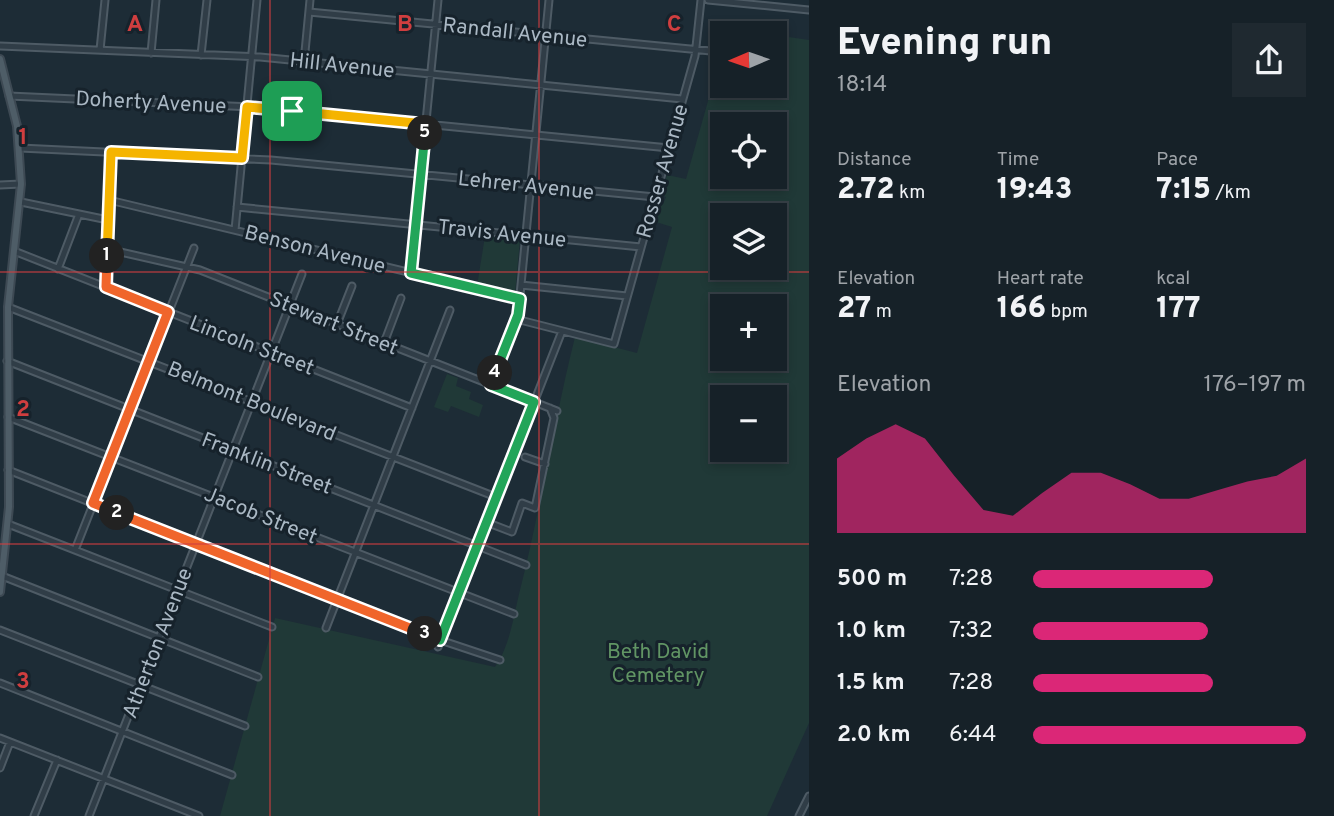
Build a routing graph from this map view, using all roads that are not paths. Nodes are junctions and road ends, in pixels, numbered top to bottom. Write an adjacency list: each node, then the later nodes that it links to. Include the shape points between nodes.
1 (105, 0): 16 (street)
2 (156, 0): 18 (street)
3 (206, 0): 19 (street)
4 (257, 0): 20 (street)
5 (310, 0): 11 (street)
6 (438, 0): 12 (street)
7 (549, 0): 13 (street)
8 (701, 0): 15 (street, Rosser Avenue)
9 (708, 0): 10 (street)
10 (809, 10)
11 (309, 12): 12 (street, Randall Avenue); 22 (street)
12 (435, 24): 13 (street, Randall Avenue); 23 (street)
13 (546, 35): 15 (street, Randall Avenue); 24 (street)
14 (0, 46): 16 (street, Hill Avenue)
15 (696, 49): 17 (street, Randall Avenue); 26 (street, Rosser Avenue)
16 (100, 50): 18 (street, Hill Avenue)
17 (710, 51)
18 (151, 52): 19 (street, Hill Avenue)
19 (201, 55): 20 (street, Hill Avenue)
20 (252, 57): 22 (street, Hill Avenue); 27 (street)
21 (0, 60): 25 (main road)
22 (304, 62): 23 (street, Hill Avenue)
23 (430, 74): 24 (street, Hill Avenue); 28 (street)
24 (541, 85): 26 (street, Hill Avenue); 29 (street)
25 (9, 96): 27 (street, Doherty Avenue); 30 (main road)
26 (682, 99): 31 (street, Rosser Avenue)
27 (247, 107): 28 (street, Doherty Avenue); 33 (street)
28 (425, 124): 29 (street, Doherty Avenue); 34 (street)
29 (536, 135): 31 (street, Doherty Avenue); 37 (street)
30 (20, 148): 32 (street, Lehrer Avenue); 35 (main road)
31 (669, 148): 38 (street, Rosser Avenue)
32 (111, 152): 33 (street, Lehrer Avenue); 39 (street)
33 (242, 158): 34 (street, Lehrer Avenue); 41 (street)
34 (421, 174): 37 (street, Lehrer Avenue); 44 (street)
35 (21, 184): 36 (street); 40 (main road)
36 (0, 185)
37 (531, 185): 38 (street, Lehrer Avenue); 46 (street)
38 (655, 197): 47 (street, Rosser Avenue)
39 (109, 200): 43 (street); 45 (street, Benson Avenue)
40 (21, 202): 42 (street); 50 (main road)
41 (237, 207): 44 (street, Travis Avenue); 45 (street)
42 (79, 214): 43 (street); 52 (street)
43 (108, 220): 49 (street)
44 (415, 225): 46 (street, Travis Avenue); 53 (street)
45 (234, 230): 53 (street, Benson Avenue)
46 (526, 235): 47 (street, Travis Avenue); 55 (street)
47 (641, 247): 58 (street, Rosser Avenue)
48 (194, 248): 51 (street)
49 (107, 249): 51 (street, Stewart Street); 57 (street)
50 (14, 251): 52 (street, Lincoln Street); 62 (main road)
51 (186, 267): 61 (street, Stewart Street); 64 (street)
52 (58, 268): 57 (street, Lincoln Street)
53 (411, 273): 60 (street, Benson Avenue)
54 (302, 274): 61 (street, Atherton Avenue)
55 (522, 285): 58 (street); 60 (street)
56 (352, 286): 66 (street)
57 (106, 287): 64 (street, Lincoln Street)
58 (627, 296): 67 (street, Rosser Avenue, via 614,344)
59 (401, 298): 68 (street)
60 (520, 299): 65 (street)
61 (290, 306): 66 (street, Stewart Street); 69 (street, Atherton Avenue)
62 (8, 307): 70 (main road); 71 (street, Belmont Boulevard)
63 (450, 310): 72 (street)
64 (168, 312): 69 (street, Lincoln Street); 71 (street)
65 (516, 320): 67 (street); 73 (street)
66 (337, 324): 68 (street, Stewart Street)
67 (562, 331): 75 (street)
68 (384, 343): 72 (street, Stewart Street)
69 (272, 353): 74 (street, Atherton Avenue); 76 (street, Lincoln Street)
70 (7, 361): 78 (street, Franklin Street); 80 (main road)
71 (149, 361): 74 (street, Belmont Boulevard); 78 (street)
72 (431, 361): 73 (street, Stewart Street); 76 (street)
73 (491, 385): 75 (street, Stewart Street)
74 (253, 401): 81 (street, Atherton Avenue); 83 (street, Belmont Boulevard)
75 (534, 402): 77 (street, Stewart Street); 88 (street)
76 (412, 408): 83 (street)
77 (550, 408): 79 (street, Stewart Street); 85 (street, via 554,418)
78 (130, 410): 81 (street, Franklin Street); 82 (street)
79 (557, 411)
80 (8, 417): 82 (street, Jacob Street); 86 (main road)
81 (233, 450): 87 (street, Atherton Avenue); 90 (street, Franklin Street)
82 (112, 456): 87 (street, Jacob Street); 89 (street)
83 (393, 457): 88 (street, Belmont Boulevard); 90 (street)
84 (525, 457): 85 (street)
85 (545, 464): 91 (street, via 535,508 522,503 512,532)
86 (8, 470): 89 (street); 92 (main road)
87 (215, 497): 93 (street, Atherton Avenue); 96 (street, Jacob Street)
88 (496, 497): 91 (street)
89 (93, 503): 93 (street); 95 (street)
90 (374, 506): 94 (street, Franklin Street); 96 (street)
91 (486, 522): 94 (street)
92 (8, 524): 95 (street); 98 (main road)
93 (196, 544): 99 (street, Atherton Avenue); 102 (street)
94 (477, 546): 97 (street, Franklin Street); 101 (street)
95 (75, 550): 99 (street)
96 (355, 552): 101 (street, Jacob Street); 102 (street)
97 (526, 565)
98 (2, 576): 100 (main road); 107 (street)
99 (178, 591): 104 (street); 107 (street, Atherton Avenue)
100 (0, 592)
101 (459, 593): 103 (street, Jacob Street); 108 (street)
102 (337, 599): 105 (street); 108 (street)
103 (514, 614)
104 (272, 628)
105 (326, 628)
106 (0, 629): 112 (street)
107 (159, 638): 110 (street); 112 (street, Atherton Avenue)
108 (439, 643): 109 (street)
109 (500, 660)
110 (258, 677)
111 (0, 683): 114 (street)
112 (141, 685): 113 (street); 114 (street, Atherton Avenue)
113 (245, 726)
114 (122, 732): 119 (street); 120 (street, Atherton Avenue)
115 (0, 738): 116 (street)
116 (10, 741): 117 (street); 118 (street)
117 (57, 760): 120 (street); 122 (street)
118 (0, 768)
119 (232, 775)
120 (104, 779): 123 (street, Atherton Avenue); 124 (street)
121 (809, 796): 125 (street)
122 (34, 816)
123 (89, 816)
124 (199, 816)
125 (799, 816)

